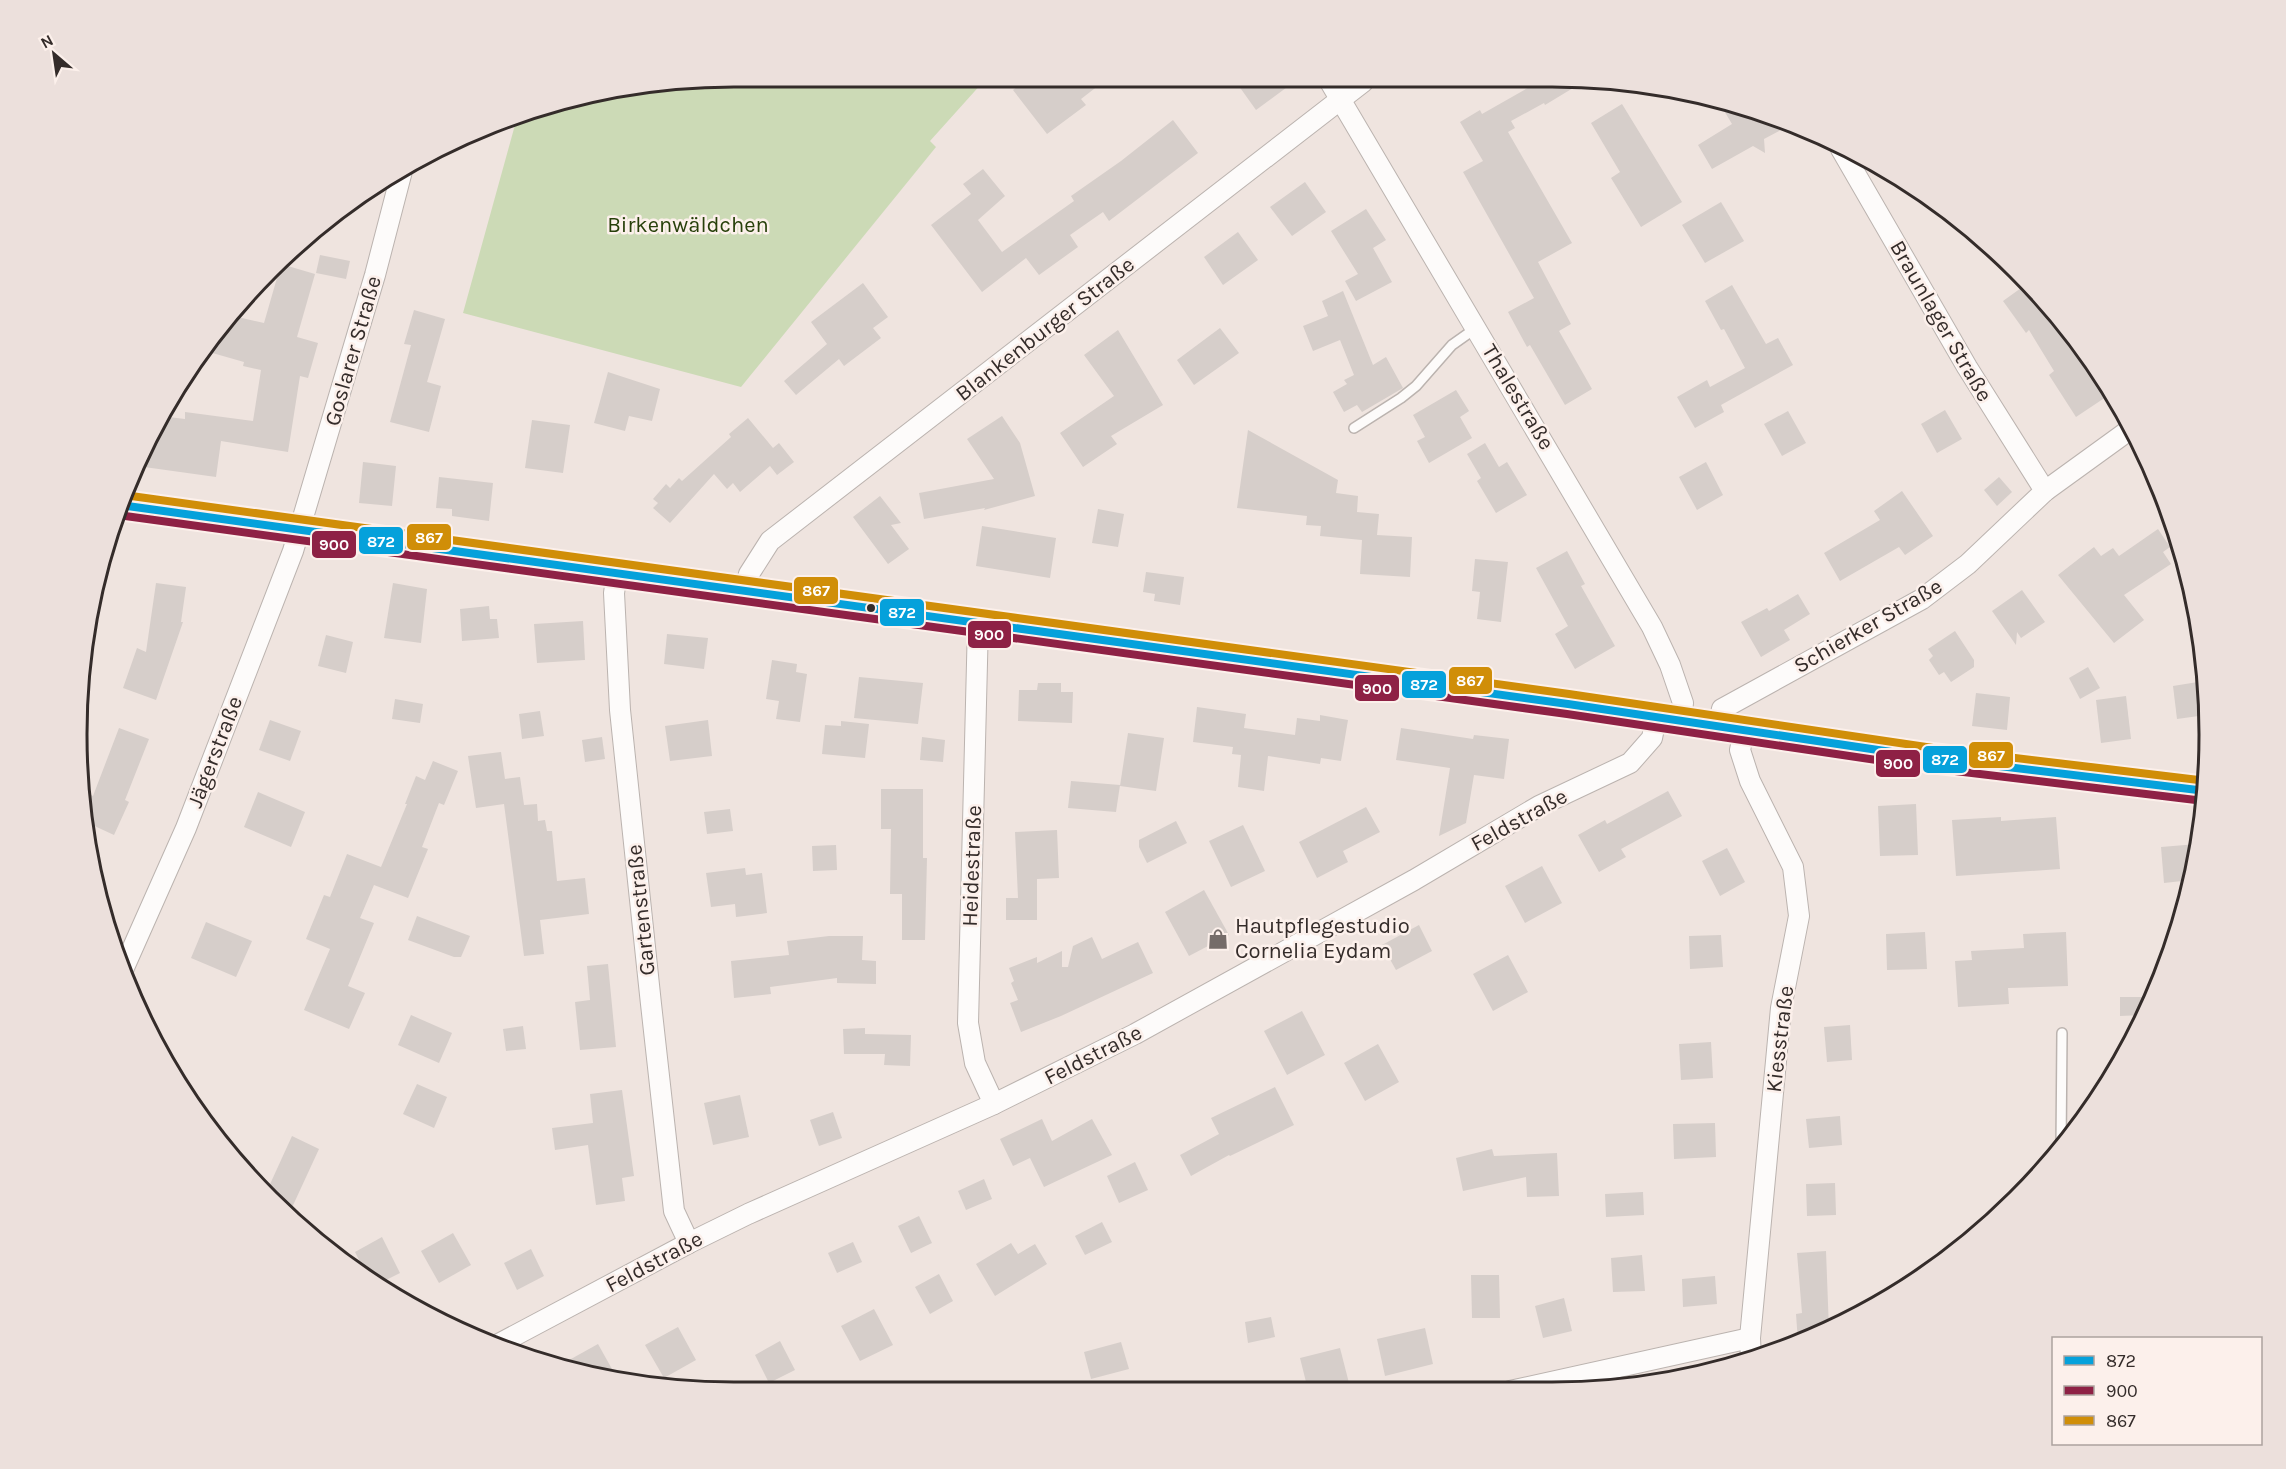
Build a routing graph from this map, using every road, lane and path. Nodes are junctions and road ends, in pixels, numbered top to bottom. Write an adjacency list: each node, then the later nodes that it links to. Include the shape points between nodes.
1 (1335, 91): 4 (street, Thalestraße); 11 (street, Blankenburger Straße, via 770,541 749,574)
2 (1847, 159): 7 (street, Braunlager Straße, via 1963,362)
3 (399, 181): 9 (street, Goslarer Straße)
4 (1476, 328): 5 (lane, via 1452,345 1416,386); 14 (street, Thalestraße, via 1652,627 1683,703)
5 (1354, 428)
6 (2124, 434): 7 (street, Schierker Straße)
7 (2045, 491): 15 (street, Schierker Straße, via 1976,557 1922,599 1722,709)
8 (129, 506): 9 (street)
9 (300, 530): 10 (street); 18 (street, Jägerstraße, via 186,828)
10 (617, 573): 11 (street); 22 (street, Gartenstraße, via 614,593 620,710 651,1004 674,1211)
11 (745, 590): 12 (street)
12 (978, 623): 13 (street); 20 (street, Heidestraße, via 968,1023 975,1063)
13 (1656, 718): 14 (street); 20 (street, Feldstraße, via 1652,738 1630,763 1539,806 1135,1034)
14 (1681, 721): 15 (street)
15 (1718, 727): 16 (street)
16 (1744, 730): 17 (street, via 1932,758); 23 (street, Kiesstraße, via 1740,750 1750,782 1793,867 1799,916 1781,1008)
17 (2196, 790)
18 (127, 960)
19 (2062, 1033): 21 (lane)
20 (993, 1104): 22 (street, Feldstraße)
21 (2061, 1134)
22 (688, 1243): 24 (street, Feldstraße)
23 (1750, 1338): 25 (street, Kiesstraße); 26 (street)
24 (506, 1340)
25 (1751, 1351)
26 (1551, 1382)

